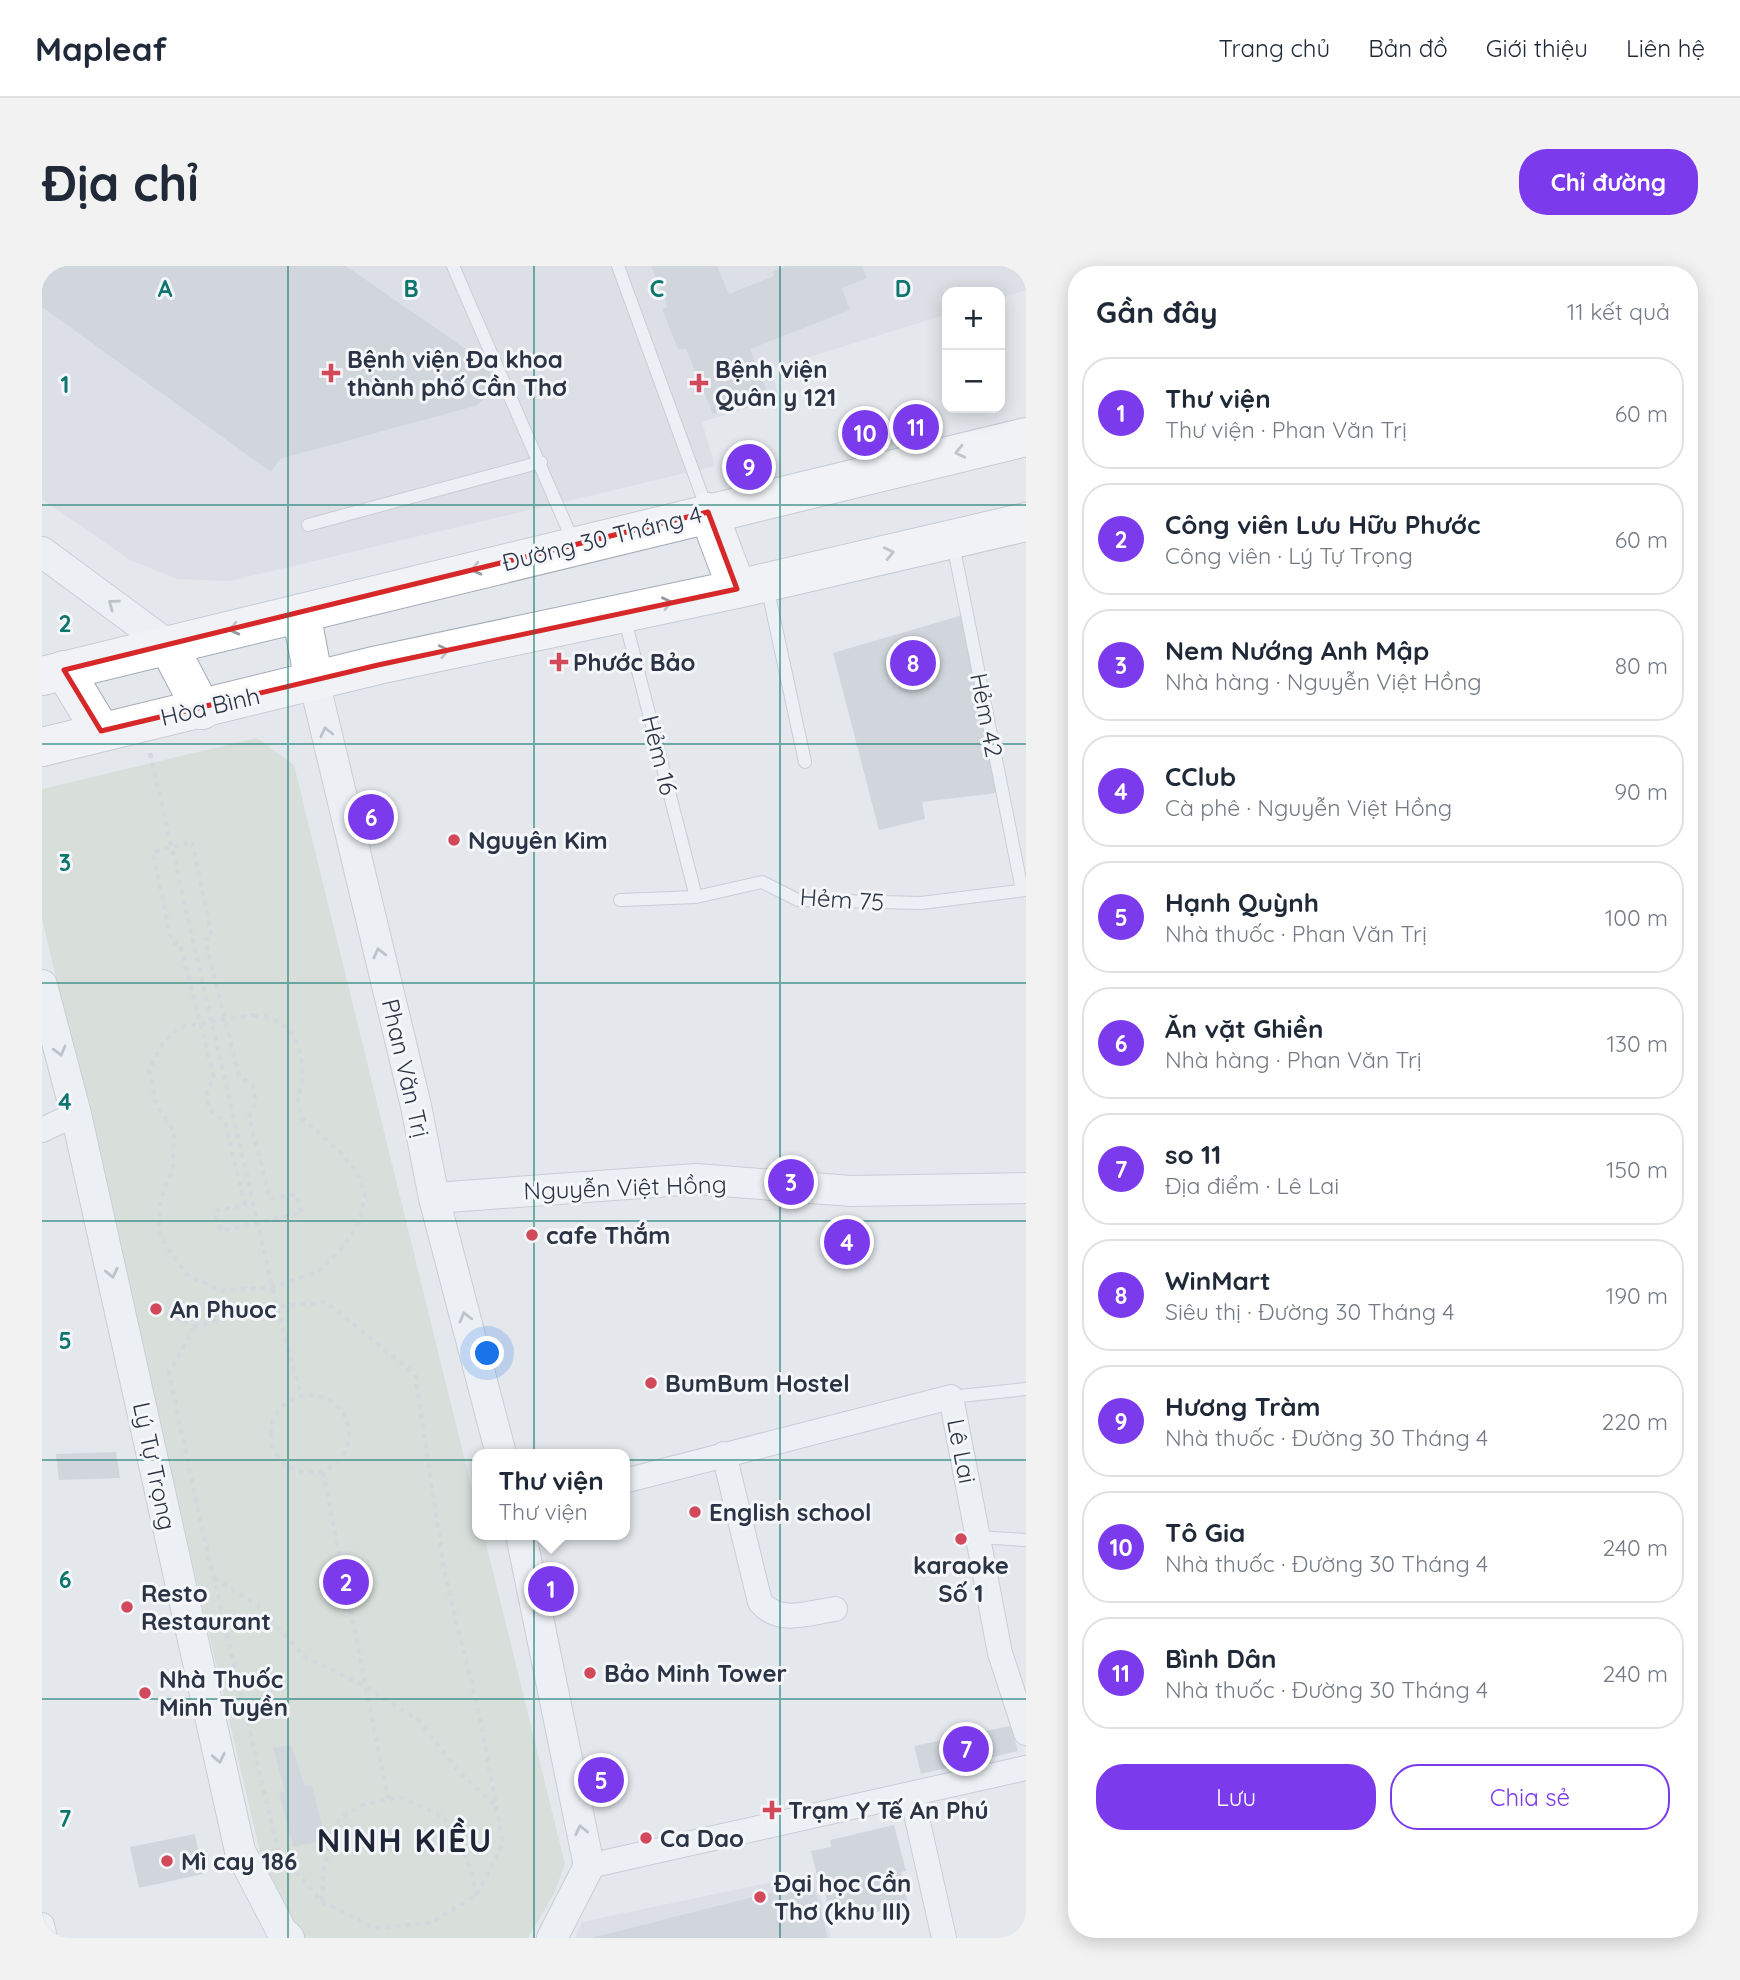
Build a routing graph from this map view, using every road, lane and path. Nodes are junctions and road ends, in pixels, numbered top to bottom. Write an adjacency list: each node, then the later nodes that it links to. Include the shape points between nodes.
1 (453, 266): 4 (lane)
2 (618, 266): 5 (lane)
3 (1026, 437): 5 (main road, Đường 30 Tháng 4, one-way to 5)
4 (541, 462): 7 (lane); 9 (lane)
5 (708, 512): 9 (main road, Đường 30 Tháng 4); 11 (main road)
6 (1026, 522): 8 (main road)
7 (308, 525)
8 (952, 539): 11 (main road, one-way to 8); 23 (lane, Hẻm 42)
9 (575, 545): 13 (main road, Đường 30 Tháng 4, one-way to 13)
10 (42, 552): 14 (street, one-way to 10)
11 (752, 585): 12 (main road, one-way to 11); 21 (lane)
12 (623, 612): 16 (main road, Hòa Bình, one-way to 12); 24 (lane, Hẻm 16)
13 (301, 613): 14 (main road, one-way to 14); 16 (main road)
14 (168, 645): 15 (main road); 17 (main road)
15 (49, 667): 19 (main road)
16 (314, 681): 17 (main road, Hòa Bình); 33 (street, Phan Văn Trị, one-way to 16)
17 (202, 710): 18 (main road, Hòa Bình)
18 (143, 722): 19 (main road, Hòa Bình); 22 (path)
19 (102, 731): 20 (main road, Hòa Bình)
20 (42, 747)
21 (805, 762)
22 (172, 846): 27 (path, via 192,842 212,937 205,940); 28 (path); 29 (path, via 153,852 172,943 180,944)
23 (1024, 890): 24 (lane, Hẻm 75, via 920,903 797,900 762,882)
24 (696, 897): 25 (lane, Hẻm 75)
25 (620, 900)
26 (42, 985): 30 (street, Lý Tự Trọng, one-way to 30)
27 (225, 1021): 28 (path); 34 (path, via 239,1076 253,1086 256,1102 250,1117 270,1199 296,1194 302,1213); 35 (path, via 254,1015 281,1023 297,1040 302,1088 297,1097 302,1118 341,1153 357,1173 365,1195 360,1222 342,1249 317,1272)
28 (211, 1022): 29 (path); 34 (path)
29 (200, 1024): 34 (path, via 214,1077 207,1091 209,1109 225,1122 245,1205 215,1211 221,1231); 35 (path, via 180,1027 163,1042 149,1070 156,1103 174,1132 173,1169 160,1200 159,1235 186,1275 220,1291)
30 (76, 1114): 31 (street); 36 (street, Lý Tự Trọng, one-way to 36)
31 (42, 1130)
32 (1026, 1188): 33 (street, Nguyễn Việt Hồng, via 851,1191 696,1179)
33 (434, 1198): 42 (street, Phan Văn Trị, one-way to 33)
34 (258, 1223): 35 (path)
35 (273, 1287): 37 (path)
36 (120, 1303): 38 (path, via 131,1300); 61 (street, Lý Tự Trọng, one-way to 61, via 240,1851)
37 (277, 1307): 38 (path); 40 (path); 56 (path, via 326,1302 415,1374 445,1575)
38 (195, 1326): 49 (path, via 169,1373)
39 (1026, 1389): 41 (lane)
40 (301, 1396): 44 (path, via 327,1398 346,1418 350,1430 343,1456); 44 (path, via 289,1401 274,1420 272,1444 277,1456 297,1472)
41 (951, 1397): 43 (street, Lê Lai); 46 (street, Lê Lai)
42 (500, 1449)
43 (724, 1454): 45 (street, Lê Lai); 50 (street, via 760,1602 769,1613 782,1617)
44 (323, 1472): 51 (path)
45 (630, 1480)
46 (978, 1537): 47 (lane); 52 (street, Lê Lai, via 1000,1653)
47 (1026, 1539)
48 (522, 1540): 57 (street, one-way to 48)
49 (214, 1578): 51 (path, via 257,1605 304,1657); 59 (path, via 278,1851)
50 (835, 1609)
51 (365, 1686): 55 (path); 56 (path, via 419,1721 458,1771)
52 (1026, 1733)
53 (1026, 1768): 54 (street)
54 (912, 1796): 57 (street); 64 (street)
55 (388, 1799): 58 (path, via 400,1797 444,1816 467,1858); 59 (path, via 339,1818 324,1867)
56 (496, 1807): 58 (path, via 503,1843)
57 (589, 1866): 63 (street)
58 (477, 1895): 59 (path, via 430,1923 374,1928)
59 (322, 1902)
60 (42, 1925): 62 (street)
61 (281, 1935)
62 (45, 1938)
63 (552, 1938)
64 (944, 1938)

